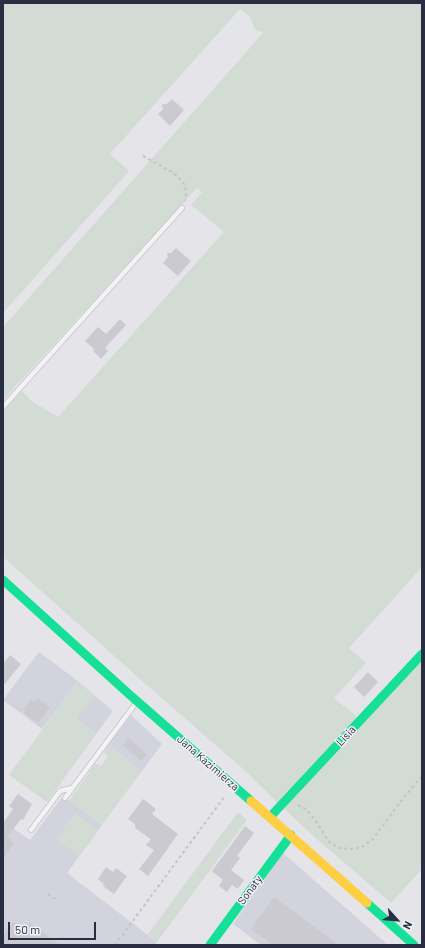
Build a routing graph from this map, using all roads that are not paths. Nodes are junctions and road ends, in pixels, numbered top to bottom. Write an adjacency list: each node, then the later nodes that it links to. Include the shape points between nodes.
1 (182, 208): 2 (lane)
2 (3, 407)
3 (3, 580): 5 (main road, Jana Kazimierza)
4 (422, 654): 8 (main road, Lisia)
5 (137, 701): 6 (lane); 8 (main road, Jana Kazimierza)
6 (72, 788): 7 (lane); 9 (lane, via 63,789 57,794)
7 (65, 798)
8 (270, 817): 10 (main road, Jana Kazimierza)
9 (31, 830)
10 (291, 835): 11 (main road, Sonaty); 12 (main road, Jana Kazimierza)
11 (210, 945)
12 (414, 945)

